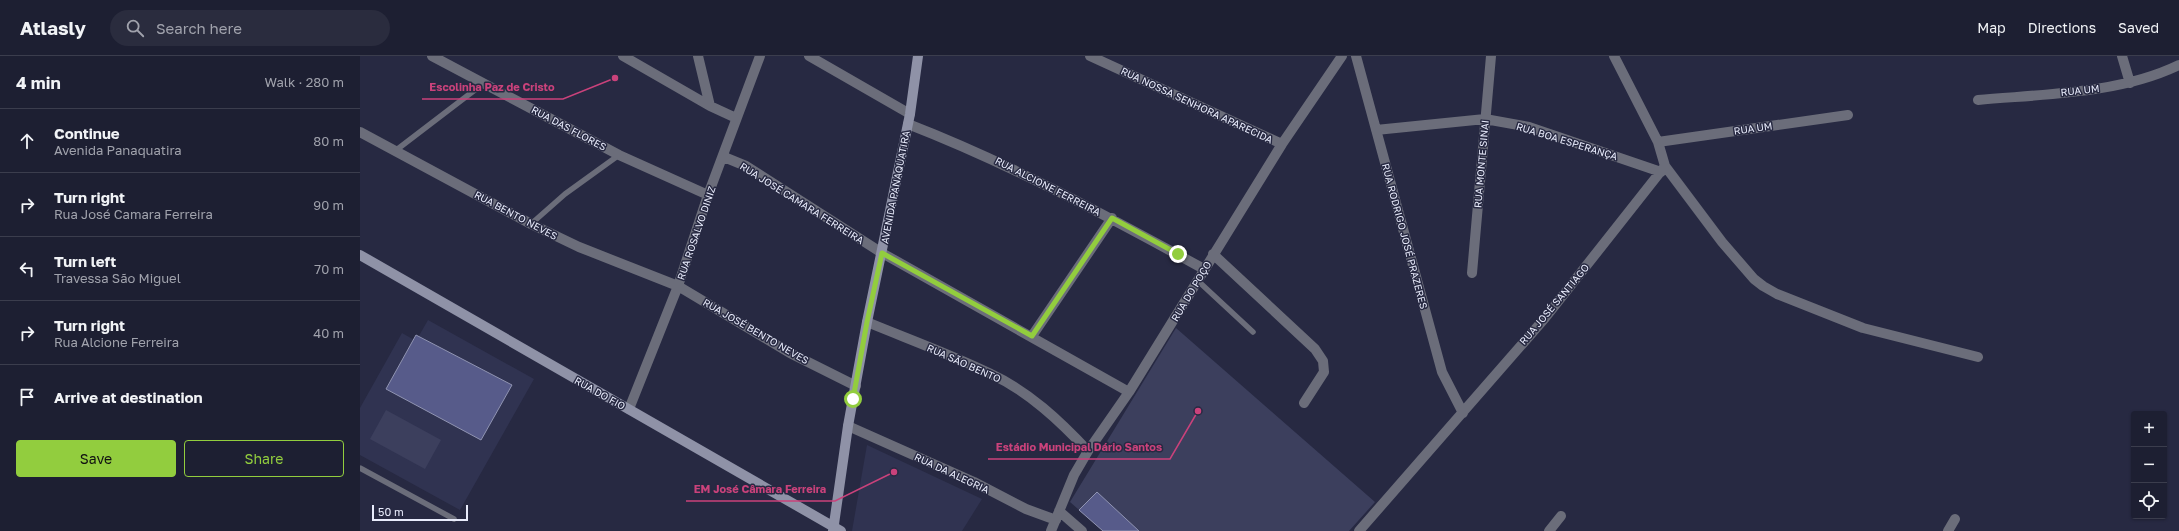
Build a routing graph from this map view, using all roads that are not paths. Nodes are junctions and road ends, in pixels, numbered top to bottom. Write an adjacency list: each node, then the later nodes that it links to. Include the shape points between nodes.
1 (432, 56): 14 (street, RUA DAS FLORES)
2 (623, 56): 17 (street)
3 (698, 56): 17 (street)
4 (760, 56): 19 (street, RUA ROSALVO DINIZ)
5 (810, 56): 20 (street, RUA ALCIONE FERREIRA)
6 (918, 56): 20 (street, AVENIDA PANAQUATIRA)
7 (1090, 56): 25 (street, RUA NOSSA SENHORA APARECIDA)
8 (1342, 56): 25 (street, RUA DO POÇO)
9 (1356, 56): 22 (street, RUA RODRIGO JOSÉ PRAZERES)
10 (1491, 56): 21 (street, RUA MONTE SINAI)
11 (1614, 56): 24 (street)
12 (2122, 56): 15 (street)
13 (2179, 65): 15 (street, RUA UM, via 2149,79)
14 (484, 83): 26 (lane); 27 (street, RUA DAS FLORES)
15 (2130, 83): 16 (street, RUA UM)
16 (1978, 100)
17 (710, 106): 19 (street)
18 (1848, 116): 24 (street, RUA UM)
19 (736, 118): 28 (street, RUA ROSALVO DINIZ)
20 (909, 119): 31 (street, RUA ALCIONE FERREIRA); 33 (street, AVENIDA PANAQUATIRA)
21 (1485, 119): 22 (street, RUA BOA ESPERANÇA); 29 (street, RUA BOA ESPERANÇA, via 1529,127); 37 (street, RUA MONTE SINAI)
22 (1376, 130): 48 (street, RUA RODRIGO JOSÉ PRAZERES, via 1442,372)
23 (360, 132): 26 (street, RUA BENTO NEVES)
24 (1658, 142): 29 (street)
25 (1282, 144): 34 (street, RUA DO POÇO)
26 (395, 151): 32 (street, RUA BENTO NEVES)
27 (620, 155): 30 (street, RUA DAS FLORES); 32 (lane, via 565,194)
28 (724, 157): 30 (street, RUA ROSALVO DINIZ); 33 (street, RUA JOSÉ CAMARA FERREIRA, via 746,166)
29 (1663, 169): 43 (street, via 1722,242 1763,286 1863,328); 48 (street, RUA JOSÉ SANTIAGO, via 1545,318)
30 (708, 195): 39 (street, RUA ROSALVO DINIZ)
31 (1112, 218): 36 (street, RUA ALCIONE FERREIRA); 42 (street)
32 (531, 224): 39 (street, RUA BENTO NEVES, via 579,247)
33 (882, 253): 40 (street, AVENIDA PANAQUATIRA); 42 (street, RUA JOSÉ CAMARA FERREIRA)
34 (1214, 254): 36 (street, RUA DO POÇO); 46 (street, via 1315,349 1324,361 1324,372)
35 (360, 255): 47 (street, RUA DO FIO, via 462,316)
36 (1204, 269): 38 (street, RUA DO POÇO)
37 (1472, 273)
38 (1197, 280): 41 (lane); 45 (street, RUA DO POÇO)
39 (678, 286): 44 (street, RUA JOSÉ BENTO NEVES, via 790,354); 47 (street, RUA ROSALVO DINIZ)
40 (867, 322): 44 (street, AVENIDA PANAQUATIRA); 50 (street, RUA SÃO BENTO, via 998,378 1050,413)
41 (1253, 332)
42 (1032, 336): 45 (street, RUA JOSÉ CAMARA FERREIRA)
43 (1978, 357)
44 (856, 386): 49 (street, AVENIDA PANAQUATIRA)
45 (1129, 392): 50 (street, RUA DO POÇO)
46 (1304, 403)
47 (629, 409): 56 (street, RUA DO FIO)
48 (1463, 413): 59 (street, RUA JOSÉ SANTIAGO)
49 (848, 426): 52 (street, RUA DA ALEGRIA, via 974,482 1026,509); 56 (street, AVENIDA PANAQUATIRA)
50 (1088, 451): 52 (street, RUA DO POÇO, via 1074,475)
51 (360, 468): 54 (lane)
52 (1057, 515): 57 (street, RUA DO POÇO); 58 (street)
53 (1561, 516): 60 (street)
54 (454, 519)
55 (1954, 519): 61 (street)
56 (835, 530)
57 (1051, 531)
58 (1082, 531)
59 (1358, 531)
60 (1549, 531)
61 (1948, 531)

